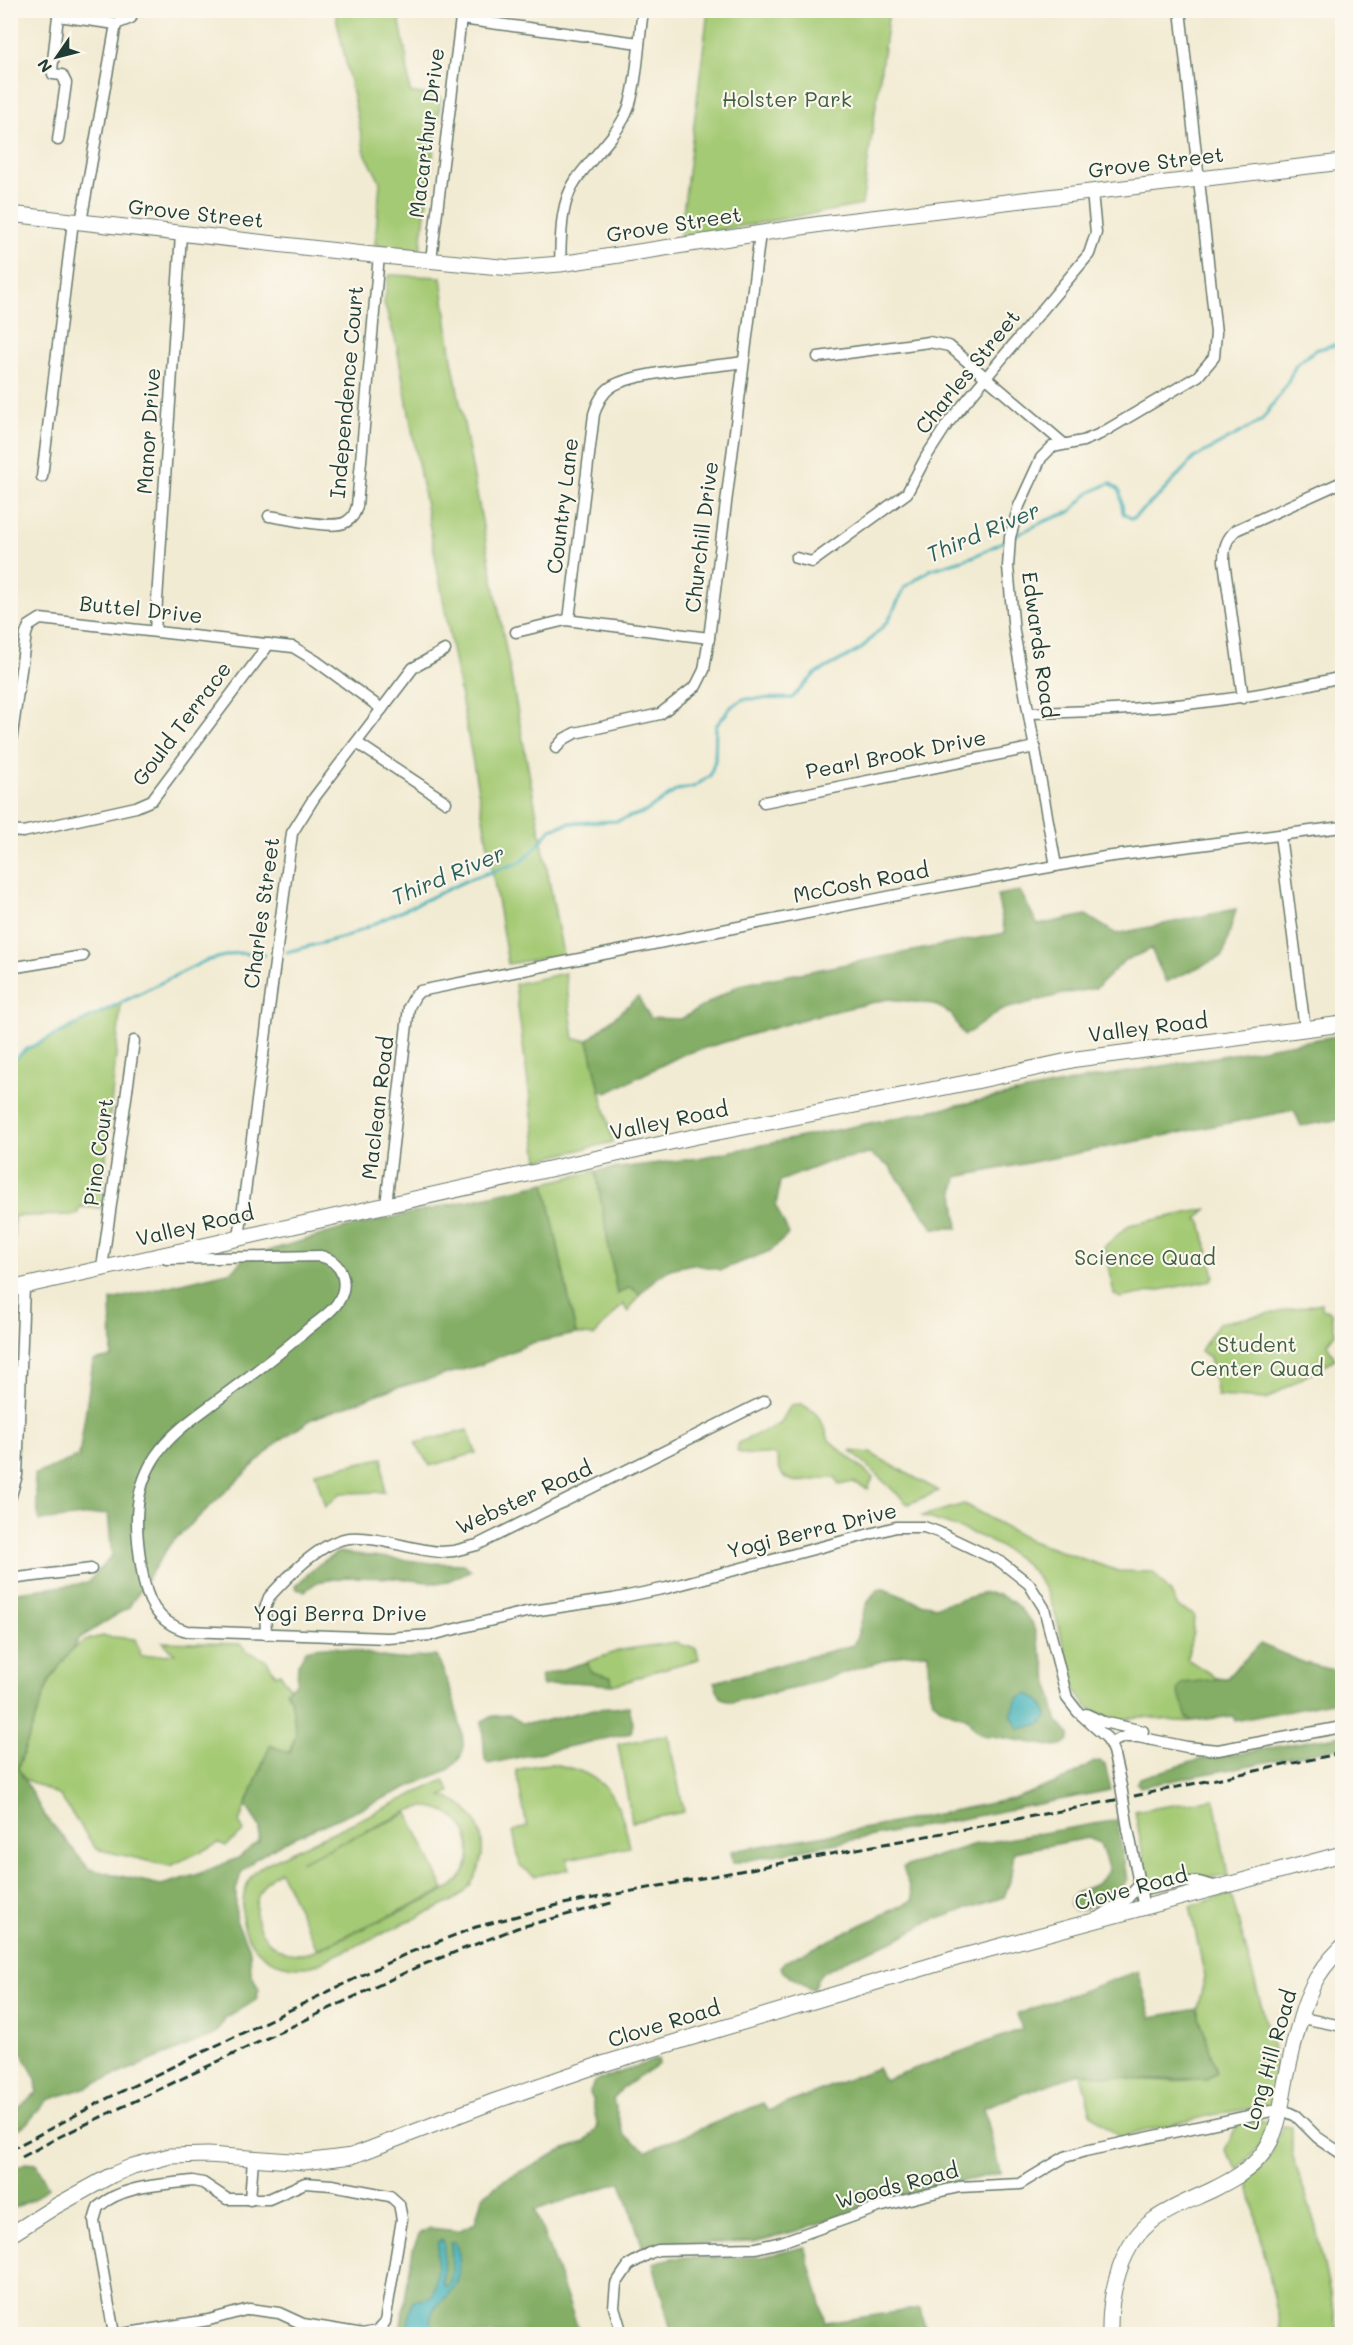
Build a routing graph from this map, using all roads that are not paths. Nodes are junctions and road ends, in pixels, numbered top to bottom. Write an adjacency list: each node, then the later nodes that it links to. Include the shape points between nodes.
1 (132, 10): 6 (street, via 131,18)
2 (643, 10): 7 (street)
3 (1180, 10): 10 (street, Edwards Road)
4 (59, 13): 6 (street); 8 (street, via 52,70 62,75 66,83)
5 (461, 15): 7 (street); 17 (street, Macarthur Drive)
6 (116, 24): 13 (street)
7 (639, 43): 18 (street, via 626,115 575,181 568,196)
8 (58, 140)
9 (1342, 162): 10 (street, Grove Street)
10 (1199, 179): 11 (street, Grove Street); 22 (street, Edwards Road, via 1216,333 1214,357 1198,376 1120,423 1092,438)
11 (1092, 192): 14 (street, Grove Street); 21 (street, Charles Street, via 1096,233 1089,254)
12 (10, 214): 13 (street, Grove Street)
13 (77, 222): 15 (street, Grove Street); 23 (street)
14 (760, 233): 18 (street, Grove Street); 20 (street, Churchill Drive)
15 (181, 234): 16 (street, Grove Street); 28 (street, Manor Drive)
16 (379, 255): 17 (street, Grove Street); 25 (street, Independence Court, via 355,514 346,522 331,525)
17 (431, 261): 18 (street, Grove Street, via 511,268)
18 (560, 264)
19 (818, 357): 21 (street, via 936,342 955,350)
20 (743, 362): 27 (street, Country Lane, via 628,379 612,386 601,398 594,414); 30 (street, Churchill Drive)
21 (987, 377): 22 (street); 26 (street, Charles Street, via 942,431 907,493 812,562)
22 (1064, 444): 36 (street, Edwards Road, via 1052,447 1038,464 1019,506 1008,551 1010,600)
23 (42, 477)
24 (1342, 482): 34 (street, via 1229,536 1224,561)
25 (269, 516)
26 (796, 558)
27 (569, 620): 29 (street); 30 (street)
28 (155, 631): 31 (street, Buttel Drive); 38 (street, Buttel Drive, via 40,619 29,626)
29 (516, 632)
30 (709, 638): 40 (street, Churchill Drive, via 696,686 660,714 575,733)
31 (269, 644): 35 (street, Buttel Drive, via 293,647); 44 (street, Gould Terrace, via 152,800 23,832)
32 (445, 650): 35 (street, Charles Street, via 413,668)
33 (1342, 677): 34 (street)
34 (1244, 698): 36 (street, via 1149,709)
35 (382, 709): 37 (street, Charles Street)
36 (1029, 713): 39 (street, Edwards Road)
37 (357, 742): 41 (street); 54 (street, Charles Street, via 292,833)
38 (11, 745)
39 (1035, 747): 42 (street, Pearl Brook Drive); 46 (street, Edwards Road)
40 (556, 748)
41 (446, 802)
42 (764, 802)
43 (1342, 827): 45 (street, McCosh Road)
44 (11, 831)
45 (1280, 835): 46 (street, McCosh Road); 51 (street)
46 (1056, 866): 49 (street, McCosh Road, via 420,991 411,1001)
47 (83, 956): 48 (street)
48 (10, 968)
49 (408, 1017): 53 (street, Maclean Road)
50 (1342, 1024): 51 (street, Valley Road)
51 (1305, 1029): 53 (street, Valley Road, via 1077,1059 716,1132)
52 (134, 1041): 56 (street, Pino Court)
53 (386, 1205): 54 (street, Valley Road)
54 (239, 1238): 55 (street, Valley Road)
55 (145, 1259): 56 (street, Valley Road); 62 (street, Yogi Berra Drive, via 320,1256 333,1261 345,1282 336,1306 171,1437 155,1457 140,1490 135,1513 136,1537 148,1598 159,1615 175,1628 187,1631)
56 (102, 1269): 57 (street, Valley Road)
57 (17, 1287): 59 (street, via 17,1475)
58 (765, 1401): 62 (street, Webster Road, via 477,1545 441,1552 358,1538 329,1544 269,1597 265,1608)
59 (10, 1499)
60 (91, 1569): 61 (street)
61 (10, 1579)
62 (266, 1634): 63 (street, Yogi Berra Drive, via 388,1638 431,1635 526,1612 668,1588 896,1527 924,1527 1001,1562 1029,1584 1044,1608 1062,1685)
63 (1072, 1705): 65 (street, Yogi Berra Drive); 66 (street, via 1103,1722 1170,1736)
64 (1342, 1727): 66 (street, via 1231,1749)
65 (1110, 1743): 66 (street, via 1131,1736); 68 (street, bridge)
66 (1184, 1746)
67 (1342, 1854): 69 (street, Clove Road)
68 (1140, 1884): 69 (street, via 1149,1889 1199,1882); 70 (street); 71 (street, via 1127,1899)
69 (1219, 1888): 70 (street, Clove Road)
70 (1144, 1908): 71 (street, Clove Road)
71 (1094, 1921): 77 (street, Clove Road, via 914,1970 596,2066 365,2152 321,2162)
72 (1342, 1947): 73 (street, Long Hill Road, via 1312,1987)
73 (1302, 2018): 74 (street); 75 (street, Long Hill Road)
74 (1342, 2026)
75 (1281, 2109): 76 (street, via 1296,2116); 82 (street, Woods Road, via 1085,2151 1065,2157 1020,2184 959,2187 879,2207 756,2248 658,2250 629,2265 616,2284 614,2307); 83 (street, Long Hill Road, via 1271,2140 1254,2164 1154,2219 1136,2237 1114,2292)
76 (1342, 2154)
77 (253, 2160): 78 (street); 79 (street, Clove Road, via 170,2156 134,2166)
78 (250, 2200): 80 (street, via 227,2199 193,2181 128,2191 98,2207 94,2221); 81 (street, via 275,2198 305,2183 393,2198 402,2211 402,2219 382,2327 363,2334 303,2324 279,2313 249,2309 209,2320)
79 (10, 2235)
80 (114, 2334)
81 (122, 2334)
82 (622, 2334)
83 (1110, 2334)

